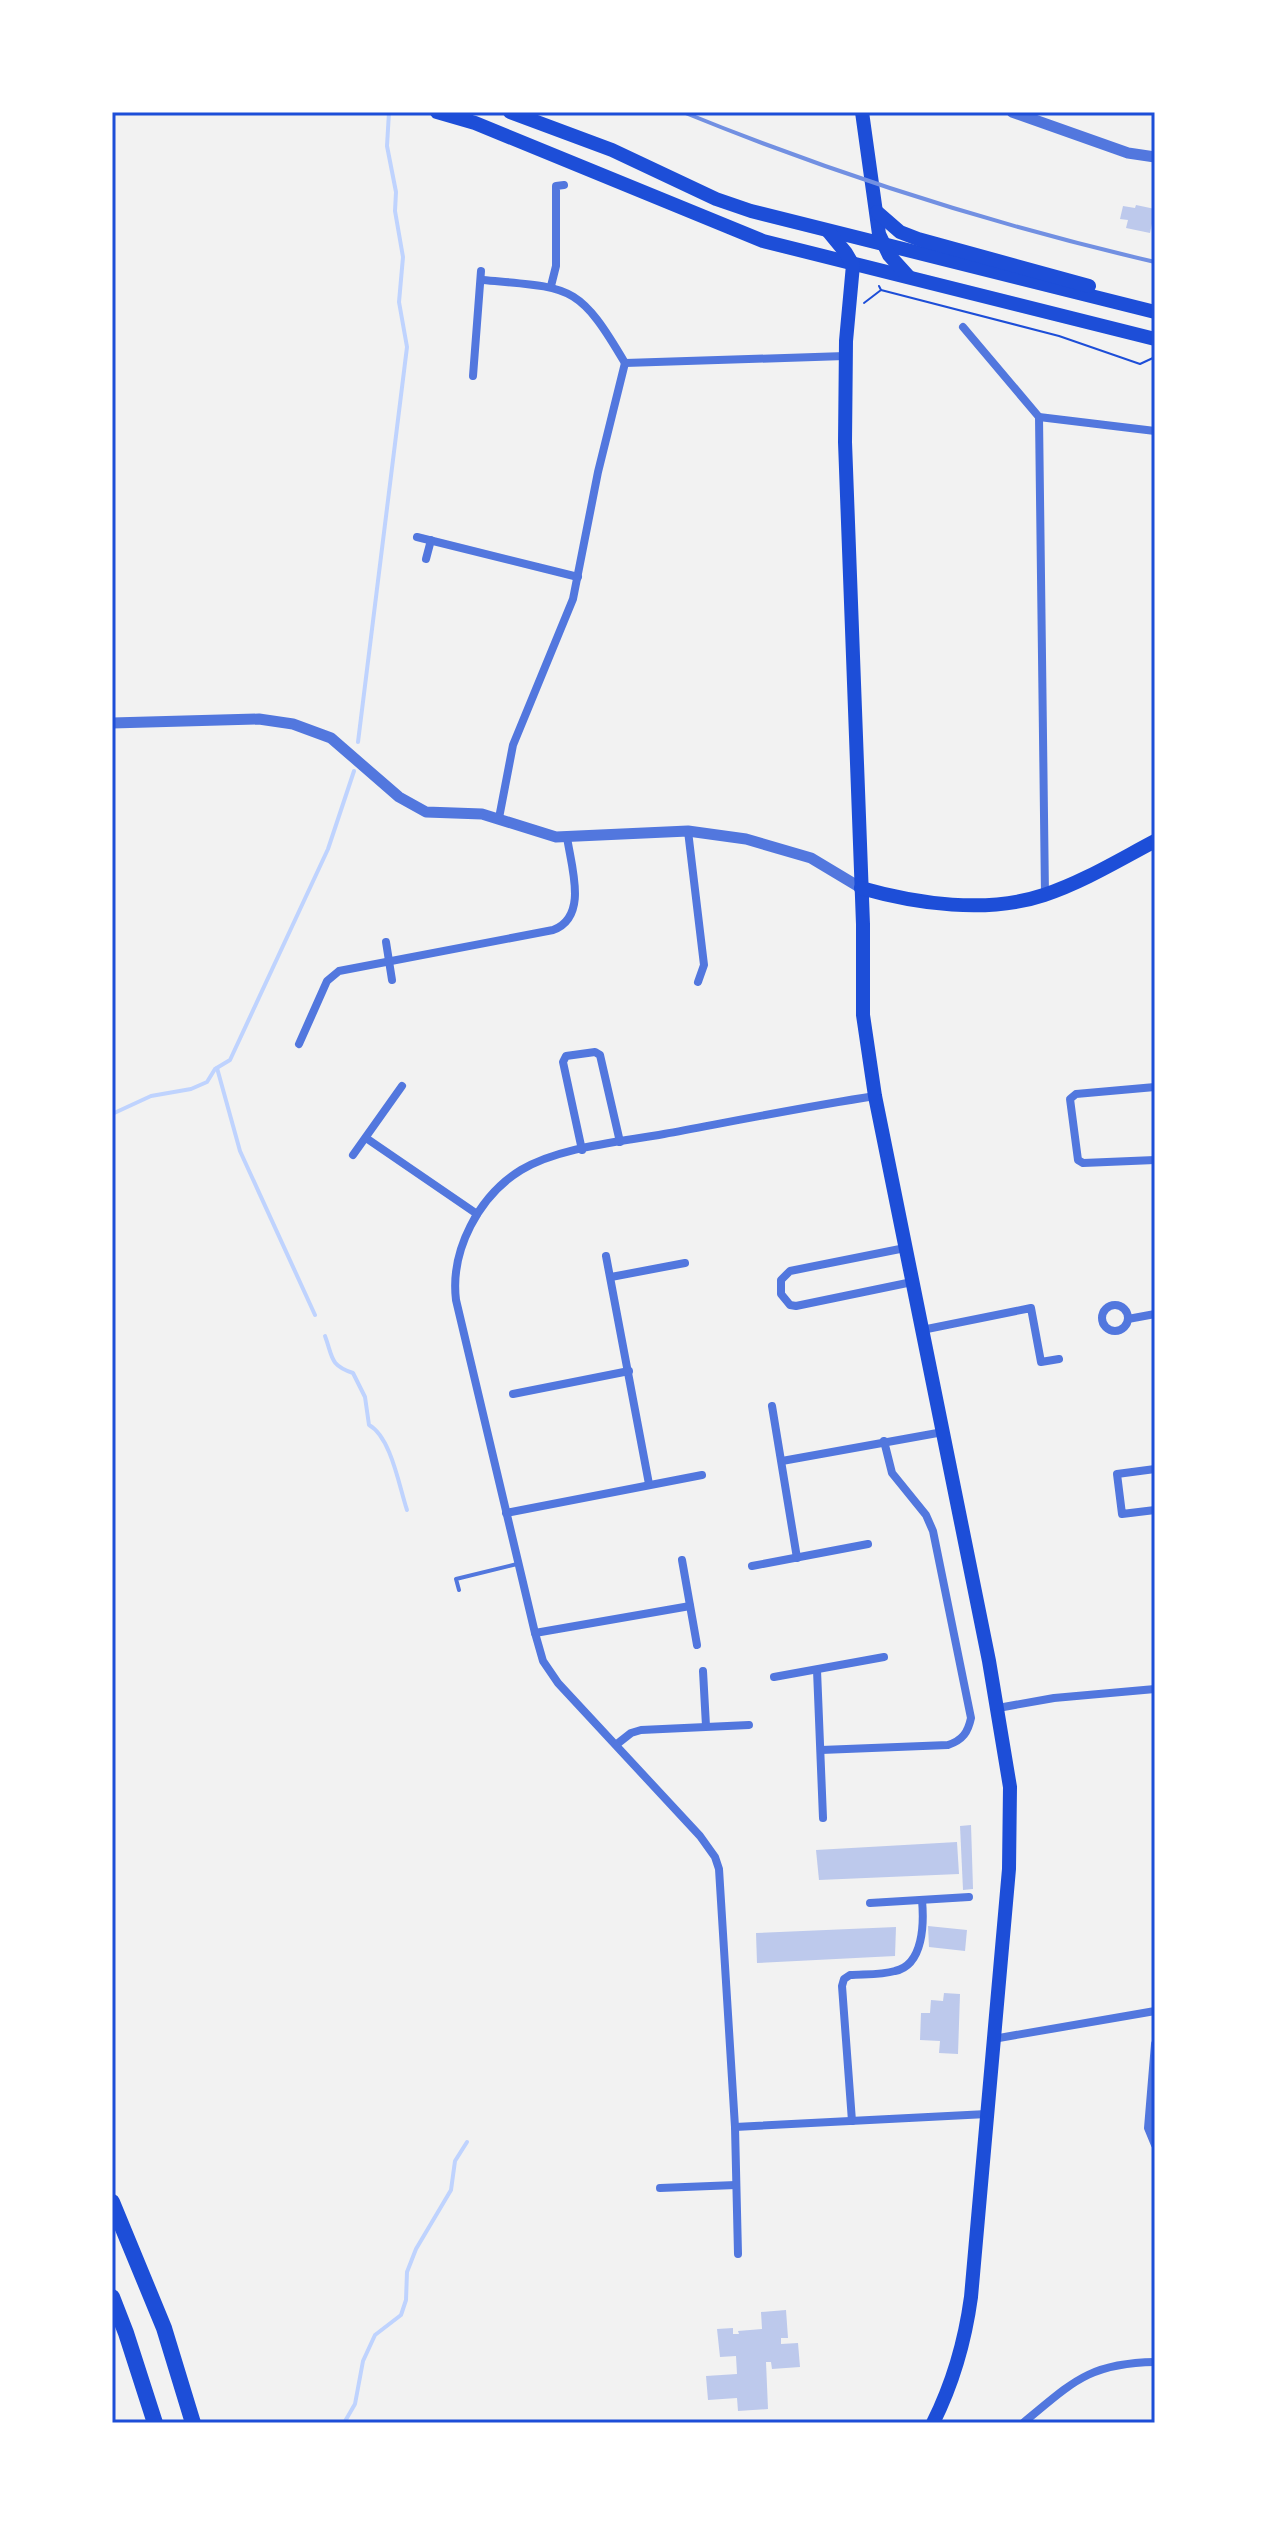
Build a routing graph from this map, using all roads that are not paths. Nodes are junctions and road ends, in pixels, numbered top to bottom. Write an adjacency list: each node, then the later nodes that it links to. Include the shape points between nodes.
1 (437, 112): 10 (main road, via 763,241)
2 (510, 112): 8 (main road, via 612,150 716,199)
3 (862, 112): 7 (main road)
4 (1012, 112): 5 (street, via 1128,153)
5 (1155, 157)
6 (564, 185): 12 (street, via 556,186)
7 (877, 212): 9 (main road); 13 (main road, via 900,232 918,239 1093,287)
8 (828, 231): 9 (main road); 10 (main road)
9 (882, 244): 11 (main road); 13 (main road)
10 (853, 265): 11 (main road); 17 (main road)
11 (908, 276): 16 (main road)
12 (551, 286): 18 (street, via 587,305); 19 (street, via 482,276)
13 (1130, 306): 14 (main road)
14 (1155, 312)
15 (963, 327): 20 (street)
16 (1155, 339)
17 (845, 356): 18 (street); 31 (main road)
18 (625, 363): 25 (street)
19 (473, 376)
20 (1039, 417): 21 (street); 32 (street)
21 (1155, 431)
22 (417, 537): 23 (street)
23 (431, 540): 24 (street); 25 (street)
24 (426, 559)
25 (578, 577): 27 (street, via 513,745)
26 (112, 723): 27 (street, via 259,719 293,724 331,738 426,812)
27 (499, 818): 29 (street)
28 (688, 831): 29 (street); 31 (street, via 746,839 811,858); 36 (street, via 704,965)
29 (567, 837): 34 (street, via 575,908 560,928)
30 (1155, 841): 32 (main road)
31 (861, 888): 32 (main road, via 945,903 1011,902); 40 (main road, via 863,1015)
32 (1045, 895)
33 (386, 942): 34 (street)
34 (390, 961): 35 (street); 37 (street, via 332,975)
35 (392, 980)
36 (698, 982)
37 (299, 1044)
38 (402, 1086): 41 (street)
39 (1155, 1087): 45 (street, via 1076,1094 1070,1099 1078,1160)
40 (875, 1096): 42 (street); 47 (main road)
41 (366, 1138): 44 (street); 46 (street)
42 (620, 1142): 43 (street); 43 (street, via 600,1055 566,1056)
43 (582, 1150): 46 (street, via 519,1172)
44 (353, 1155)
45 (1155, 1160)
46 (477, 1214): 66 (street, via 460,1252 455,1293)
47 (905, 1248): 51 (main road); 51 (street, via 790,1271 781,1280 781,1294 796,1306)
48 (606, 1256): 50 (street)
49 (685, 1263): 50 (street)
50 (611, 1277): 56 (street)
51 (912, 1282): 54 (main road)
52 (1155, 1314): 53 (street)
53 (1128, 1319)
54 (922, 1330): 55 (street, via 1031,1308 1041,1362); 59 (main road)
55 (1059, 1359)
56 (629, 1371): 57 (street); 64 (street)
57 (513, 1394)
58 (772, 1406): 61 (street)
59 (943, 1432): 60 (street); 81 (main road)
60 (884, 1441): 61 (street); 85 (street, via 892,1473 933,1531 970,1726 962,1739 948,1745)
61 (782, 1461): 68 (street)
62 (1155, 1469): 65 (street, via 1117,1474 1122,1514)
63 (702, 1475): 64 (street)
64 (649, 1484): 66 (street)
65 (1155, 1510)
66 (506, 1513): 70 (street)
67 (868, 1544): 68 (street)
68 (797, 1558): 71 (street)
69 (682, 1560): 73 (street)
70 (517, 1564): 72 (lane, via 456,1579); 74 (street)
71 (752, 1566)
72 (459, 1590)
73 (690, 1606): 74 (street); 75 (street)
74 (535, 1633): 84 (street, via 553,1677)
75 (697, 1645)
76 (884, 1657): 77 (street)
77 (817, 1670): 79 (street); 85 (street)
78 (703, 1671): 83 (street)
79 (774, 1677)
80 (1155, 1689): 81 (street)
81 (998, 1708): 91 (main road, via 1011,1821)
82 (749, 1725): 83 (street)
83 (706, 1726): 84 (street, via 641,1730)
84 (617, 1744): 95 (street, via 700,1836 719,1869)
85 (821, 1750): 86 (street)
86 (823, 1818)
87 (969, 1897): 88 (street)
88 (922, 1900): 89 (street); 94 (street, via 922,1933 910,1962 895,1971 844,1979)
89 (870, 1903)
90 (1155, 2011): 91 (street)
91 (993, 2039): 93 (main road)
92 (1155, 2044): 96 (street, via 1148,2128)
93 (987, 2114): 94 (street); 105 (main road, via 969,2312 948,2393)
94 (852, 2121): 95 (street)
95 (735, 2127): 97 (street)
96 (1155, 2145)
97 (736, 2185): 98 (street); 100 (street)
98 (660, 2188)
99 (112, 2202): 104 (highway, via 164,2328)
100 (738, 2254)
101 (112, 2297): 103 (highway)
102 (1155, 2362): 106 (street, via 1124,2363 1076,2380)
103 (155, 2423)
104 (193, 2423)
105 (933, 2423)
106 (1023, 2423)

